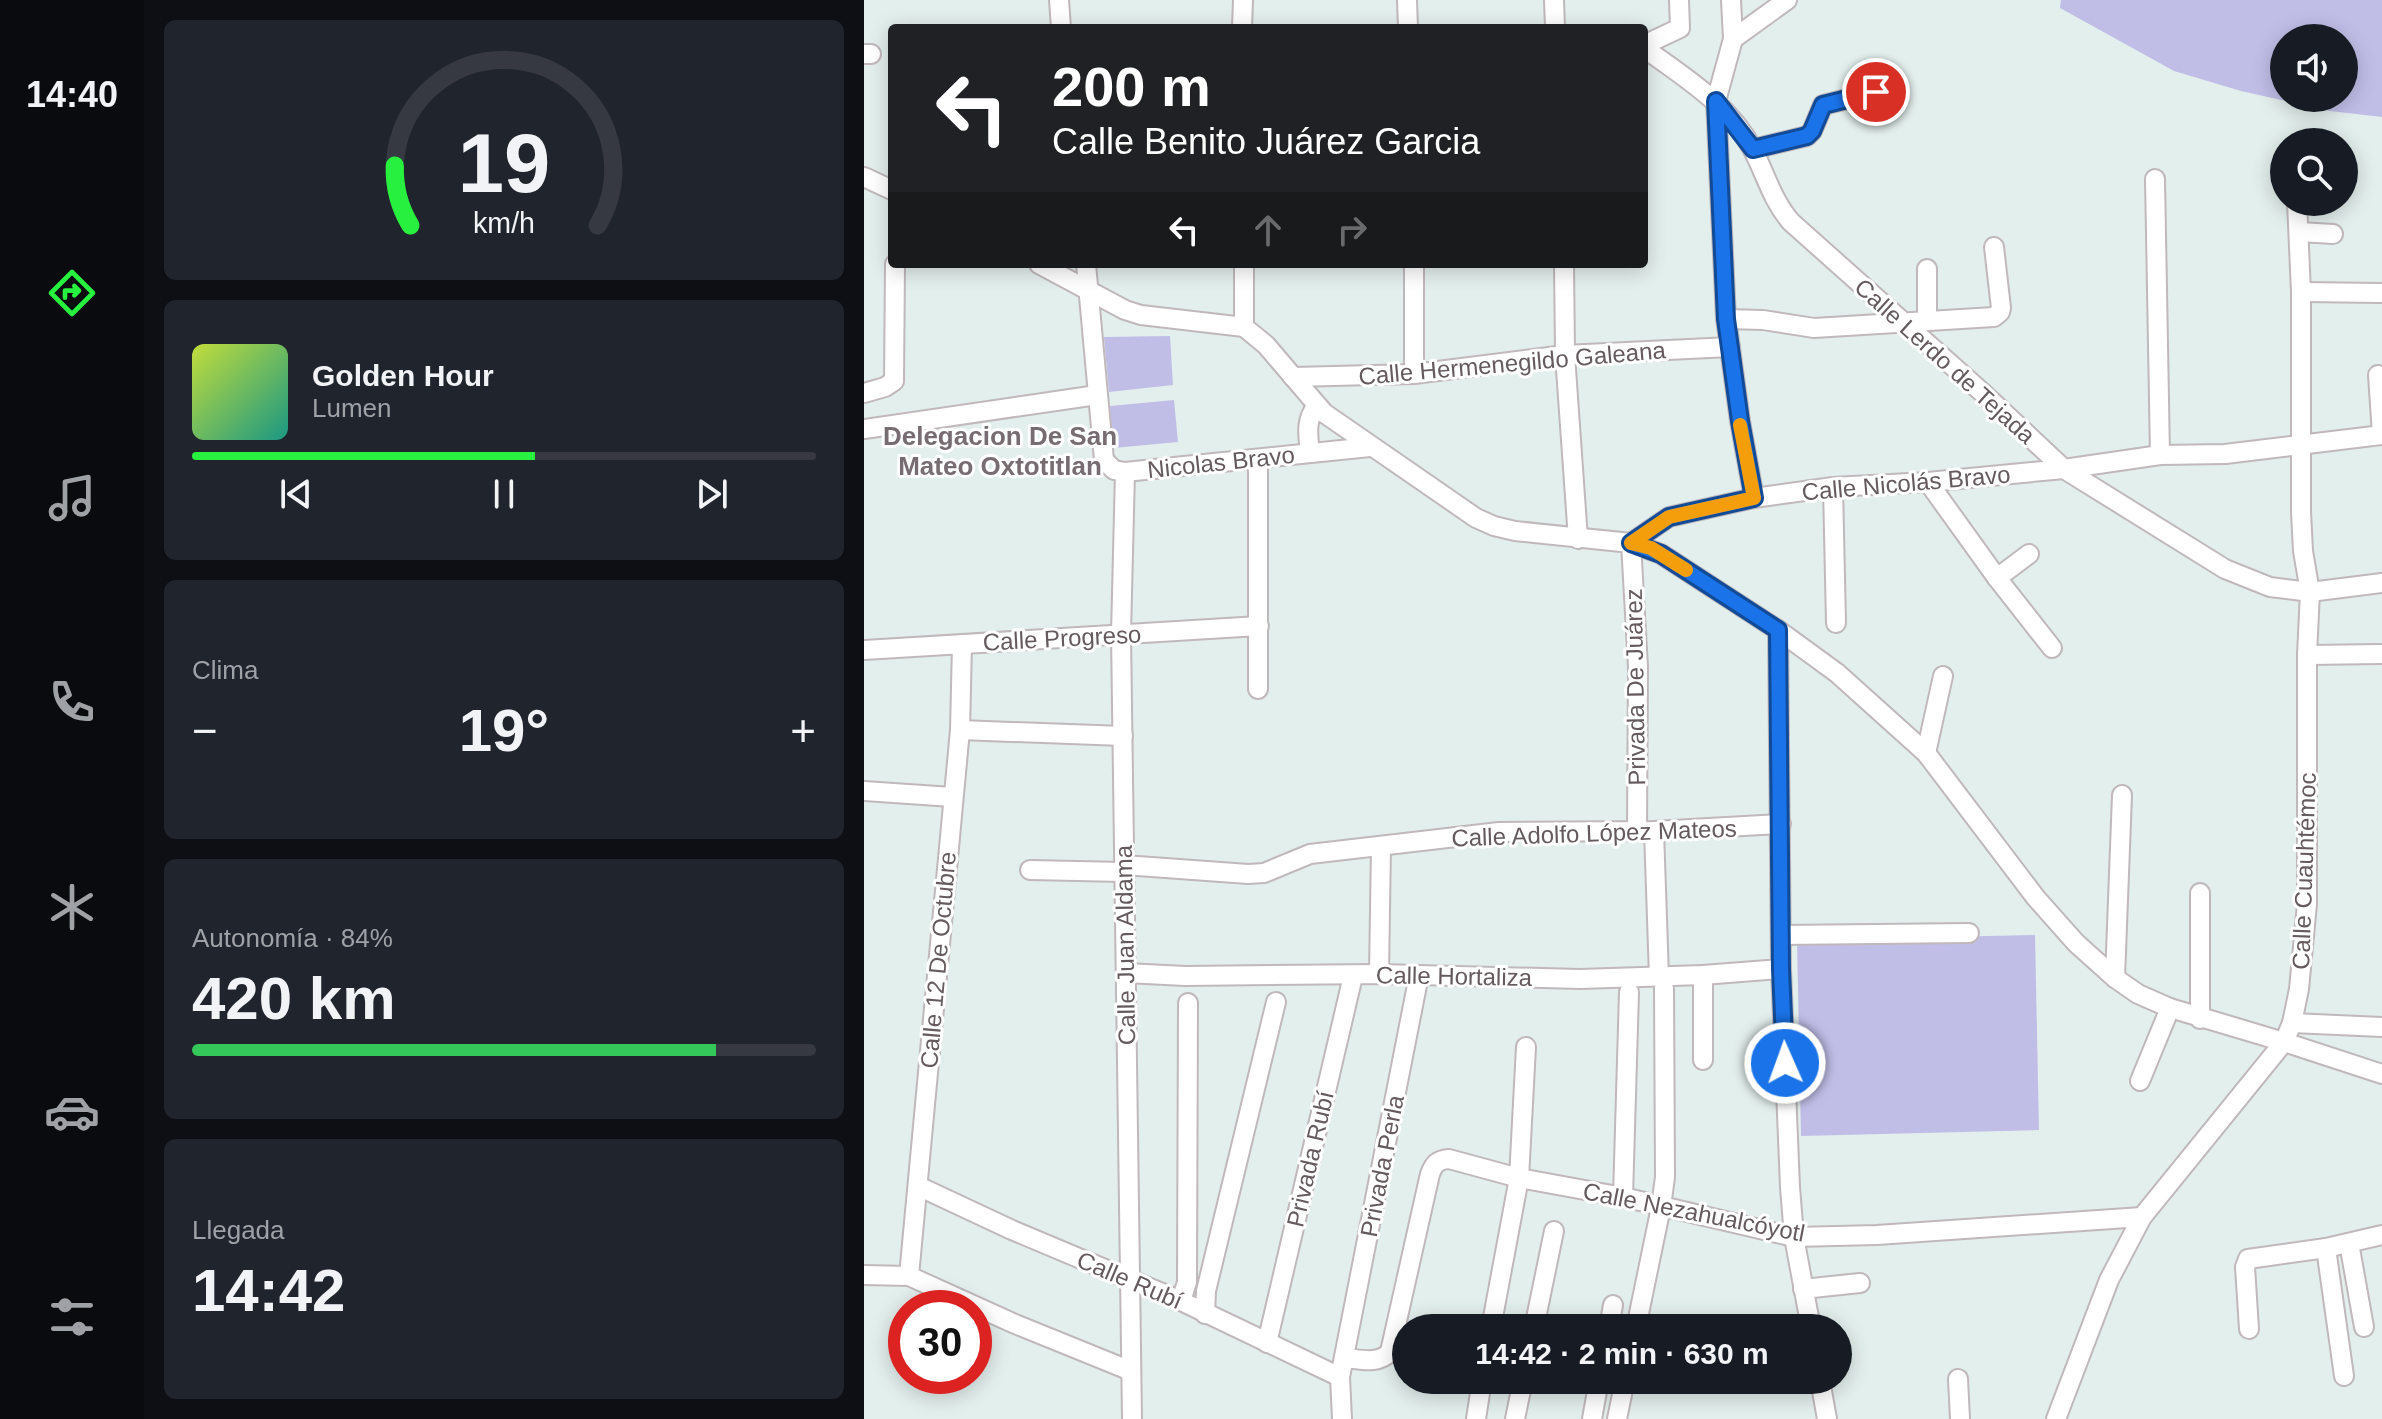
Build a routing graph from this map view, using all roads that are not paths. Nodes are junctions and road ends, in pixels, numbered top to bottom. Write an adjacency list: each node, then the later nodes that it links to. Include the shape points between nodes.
1 (1059, 0): 8 (street)
2 (1243, 0): 9 (street)
3 (1407, 0): 10 (street)
4 (1554, 0): 11 (street)
5 (1679, 0): 13 (street, via 1680,28)
6 (1731, 0): 12 (street)
7 (1787, 0): 12 (street)
8 (1061, 24)
9 (1242, 24)
10 (1408, 24)
11 (1555, 24)
12 (1733, 39): 16 (street)
13 (1648, 44)
14 (1648, 49): 16 (street, Calle Lerdo de Tejada)
15 (1876, 92): 17 (street, via 1823,105 1812,131 1803,138)
16 (1716, 101): 17 (street, Calle Lerdo de Tejada); 35 (street)
17 (1753, 149): 37 (street, Calle Lerdo de Tejada, via 1769,190 1791,222)
18 (864, 177): 20 (street)
19 (2155, 179): 53 (street)
20 (888, 188)
21 (2298, 216): 22 (street, Calle Cuauhtémoc)
22 (2300, 232): 23 (street); 33 (street, Calle Cuauhtémoc)
23 (2333, 234)
24 (1994, 247): 36 (street, via 2000,312)
25 (895, 268): 44 (street, via 894,381)
26 (1047, 268): 32 (street)
27 (1086, 268): 32 (street)
28 (1244, 268): 38 (street)
29 (1414, 268): 41 (street)
30 (1564, 268): 40 (street)
31 (1927, 269): 36 (street)
32 (1089, 289): 38 (street, via 1141,315); 45 (street, Nicolas Bravo)
33 (2301, 292): 34 (street); 50 (street, Calle Cuauhtémoc)
34 (2382, 293)
35 (1726, 319): 37 (street, via 1814,328); 39 (street)
36 (1927, 320): 37 (street)
37 (1902, 322): 55 (street, Calle Lerdo de Tejada)
38 (1244, 327): 43 (street)
39 (1730, 347): 40 (street, Calle Hermenegildo Galeana); 59 (street)
40 (1565, 355): 41 (street, Calle Hermenegildo Galeana); 60 (street)
41 (1414, 374): 43 (street, Calle Hermenegildo Galeana)
42 (2378, 375): 46 (street)
43 (1293, 377): 47 (street)
44 (864, 393)
45 (1097, 395): 48 (street); 56 (street, Nicolas Bravo, via 1104,460)
46 (2380, 397): 49 (street)
47 (1317, 405): 51 (street); 52 (street, via 1307,424)
48 (864, 427)
49 (2382, 435): 50 (street, Calle Nicolás Bravo)
50 (2302, 445): 53 (street, Calle Nicolás Bravo); 65 (street, Calle Cuauhtémoc, via 2303,551)
51 (1370, 447): 52 (street, Nicolas Bravo); 60 (street, via 1494,526)
52 (1310, 453): 54 (street, Nicolas Bravo)
53 (2160, 455): 55 (street, Calle Nicolás Bravo)
54 (1258, 459): 56 (street, Nicolas Bravo); 67 (street)
55 (2064, 469): 57 (street, Calle Nicolás Bravo); 65 (street, Calle Lerdo de Tejada, via 2225,569 2270,587)
56 (1125, 472): 69 (street, Calle Juan Aldama)
57 (1928, 482): 58 (street, Calle Nicolás Bravo); 63 (street)
58 (1833, 487): 59 (street, Calle Nicolás Bravo); 66 (street)
59 (1754, 498): 61 (street, Calle Nicolás Bravo, via 1669,517)
60 (1578, 539): 61 (street)
61 (1631, 543): 68 (street, via 1661,554); 84 (street, Privada De Juárez)
62 (2029, 554): 63 (street)
63 (1997, 578): 71 (street)
64 (2382, 583): 65 (street, Calle Lerdo de Tejada)
65 (2310, 592): 74 (street, Calle Cuauhtémoc)
66 (1836, 623)
67 (1259, 626): 69 (street, Calle Progreso); 76 (street)
68 (1778, 630): 79 (street, via 1837,673); 83 (street)
69 (1121, 634): 70 (street, Calle Progreso); 78 (street, Calle Juan Aldama)
70 (962, 644): 72 (street, Calle Progreso); 77 (street, Calle 12 De Octubre)
71 (2052, 648)
72 (864, 650)
73 (2382, 654): 74 (street)
74 (2307, 655): 104 (street, Calle Cuauhtémoc, via 2307,904)
75 (1943, 676): 79 (street)
76 (1258, 689)
77 (960, 730): 78 (street); 82 (street, Calle 12 De Octubre)
78 (1123, 736): 86 (street, Calle Juan Aldama)
79 (1926, 753): 97 (street, via 2036,898)
80 (864, 791): 82 (street)
81 (2122, 795): 97 (street)
82 (952, 797): 112 (street, Calle 12 De Octubre)
83 (1781, 824): 84 (street, Calle Adolfo López Mateos); 90 (street)
84 (1646, 831): 85 (street, Calle Adolfo López Mateos, via 1499,832); 98 (street, Privada De Juárez)
85 (1381, 846): 86 (street, Calle Adolfo López Mateos, via 1310,854 1264,873); 93 (street)
86 (1124, 868): 87 (street, Calle Adolfo López Mateos); 92 (street, Calle Juan Aldama)
87 (1030, 870)
88 (2200, 893): 103 (street)
89 (1969, 933): 90 (street)
90 (1781, 935): 91 (street)
91 (1781, 969): 95 (street, Calle Hortaliza); 118 (street)
92 (1126, 973): 96 (street, Calle Hortaliza); 123 (street, Calle Juan Aldama)
93 (1379, 974): 94 (street, Calle Hortaliza); 96 (street, Calle Hortaliza)
94 (1419, 975): 98 (street, Calle Hortaliza); 137 (street, Privada Perla)
95 (1703, 975): 98 (street, Calle Hortaliza); 108 (street)
96 (1353, 976): 136 (street, Privada Rubí)
97 (2115, 978): 102 (street)
98 (1661, 982): 114 (street, Privada De Juárez)
99 (1629, 992): 113 (street)
100 (1276, 1002): 128 (street, via 1206,1291)
101 (1188, 1003): 126 (street, via 1187,1282)
102 (2170, 1008): 103 (street); 110 (street)
103 (2200, 1019): 106 (street)
104 (2292, 1023): 105 (street); 106 (street, Calle Cuauhtémoc)
105 (2382, 1027)
106 (2284, 1042): 109 (street); 115 (street, Calle Cuauhtémoc)
107 (1526, 1047): 111 (street)
108 (1703, 1060)
109 (2382, 1074)
110 (2140, 1081)
111 (1519, 1178): 113 (street, Calle Nezahualcóyotl); 129 (street); 137 (street, Calle Nezahualcóyotl, via 1449,1159 1436,1162 1390,1352 1375,1360)
112 (918, 1186): 122 (street, Calle 12 De Octubre); 123 (street, Calle Rubí)
113 (1623, 1197): 114 (street, Calle Nezahualcóyotl)
114 (1661, 1207): 118 (street, Calle Nezahualcóyotl); 132 (street, Privada De Juárez)
115 (2142, 1217): 118 (street, Calle Nezahualcóyotl); 155 (street, Calle Cuauhtémoc, via 2109,1280)
116 (1554, 1231): 130 (street)
117 (2382, 1235): 119 (street)
118 (1794, 1237): 125 (street)
119 (2349, 1243): 120 (street); 134 (street)
120 (2326, 1248): 135 (street, via 2248,1259); 139 (street)
121 (864, 1275): 122 (street)
122 (909, 1276): 138 (street)
123 (1129, 1279): 126 (street, Calle Rubí); 138 (street, Calle Juan Aldama)
124 (1860, 1283): 125 (street)
125 (1803, 1289): 133 (street)
126 (1181, 1301): 128 (street, Calle Rubí)
127 (1613, 1305): 131 (street)
128 (1205, 1314): 136 (street, Calle Rubí)
129 (1494, 1314)
130 (1537, 1314)
131 (1611, 1314)
132 (1639, 1314)
133 (1808, 1314)
134 (2364, 1327)
135 (2249, 1329)
136 (1267, 1343): 140 (street, Calle Rubí)
137 (1344, 1358): 140 (street, Privada Perla)
138 (1131, 1371): 147 (street, Calle Juan Aldama)
139 (2344, 1376)
140 (1340, 1377): 148 (street, Privada Perla)
141 (1958, 1379): 154 (street)
142 (1480, 1394): 149 (street)
143 (1520, 1394): 150 (street)
144 (1596, 1394): 151 (street)
145 (1622, 1394): 152 (street)
146 (1823, 1394): 153 (street)
147 (1132, 1419)
148 (1342, 1419)
149 (1476, 1419)
150 (1515, 1419)
151 (1592, 1419)
152 (1617, 1419)
153 (1827, 1419)
154 (1960, 1419)
155 (2056, 1419)

